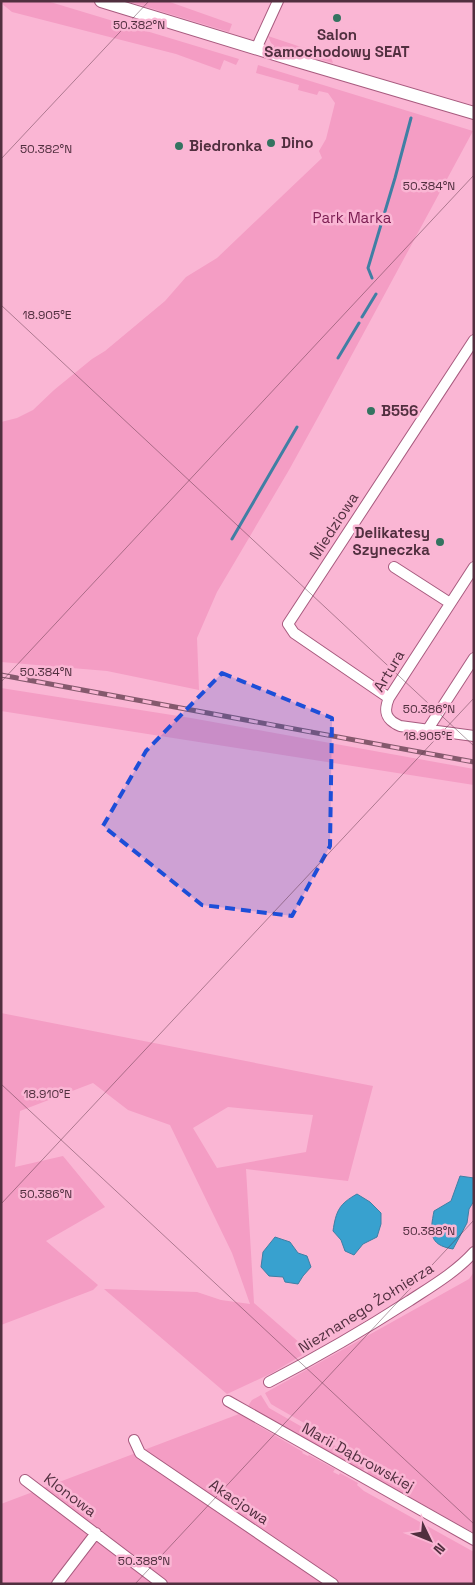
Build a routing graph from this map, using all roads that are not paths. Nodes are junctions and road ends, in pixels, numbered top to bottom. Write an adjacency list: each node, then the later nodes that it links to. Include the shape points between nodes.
1 (101, 1): 3 (street)
2 (278, 1): 3 (street)
3 (256, 49): 4 (street)
4 (474, 113)
5 (474, 340): 10 (street, Miedziowa, via 288,626)
6 (394, 567): 8 (street)
7 (474, 567): 8 (street, Artura)
8 (450, 603): 10 (street, Artura)
9 (474, 658): 11 (street)
10 (389, 698): 11 (street, Artura, via 387,714 392,722)
11 (428, 729): 12 (street, Artura)
12 (474, 736)
13 (474, 1252): 14 (street, Nieznanego Żołnierza, via 453,1271 382,1318)
14 (270, 1382)
15 (228, 1402): 19 (street, Marii Dąbrowskiej)
16 (134, 1440): 22 (street, Akacjowa, via 140,1453)
17 (25, 1480): 18 (street, Klonowa)
18 (96, 1533): 20 (street, Klonowa); 21 (street, Klonowa)
19 (474, 1540)
20 (56, 1584)
21 (162, 1584)
22 (333, 1584)

